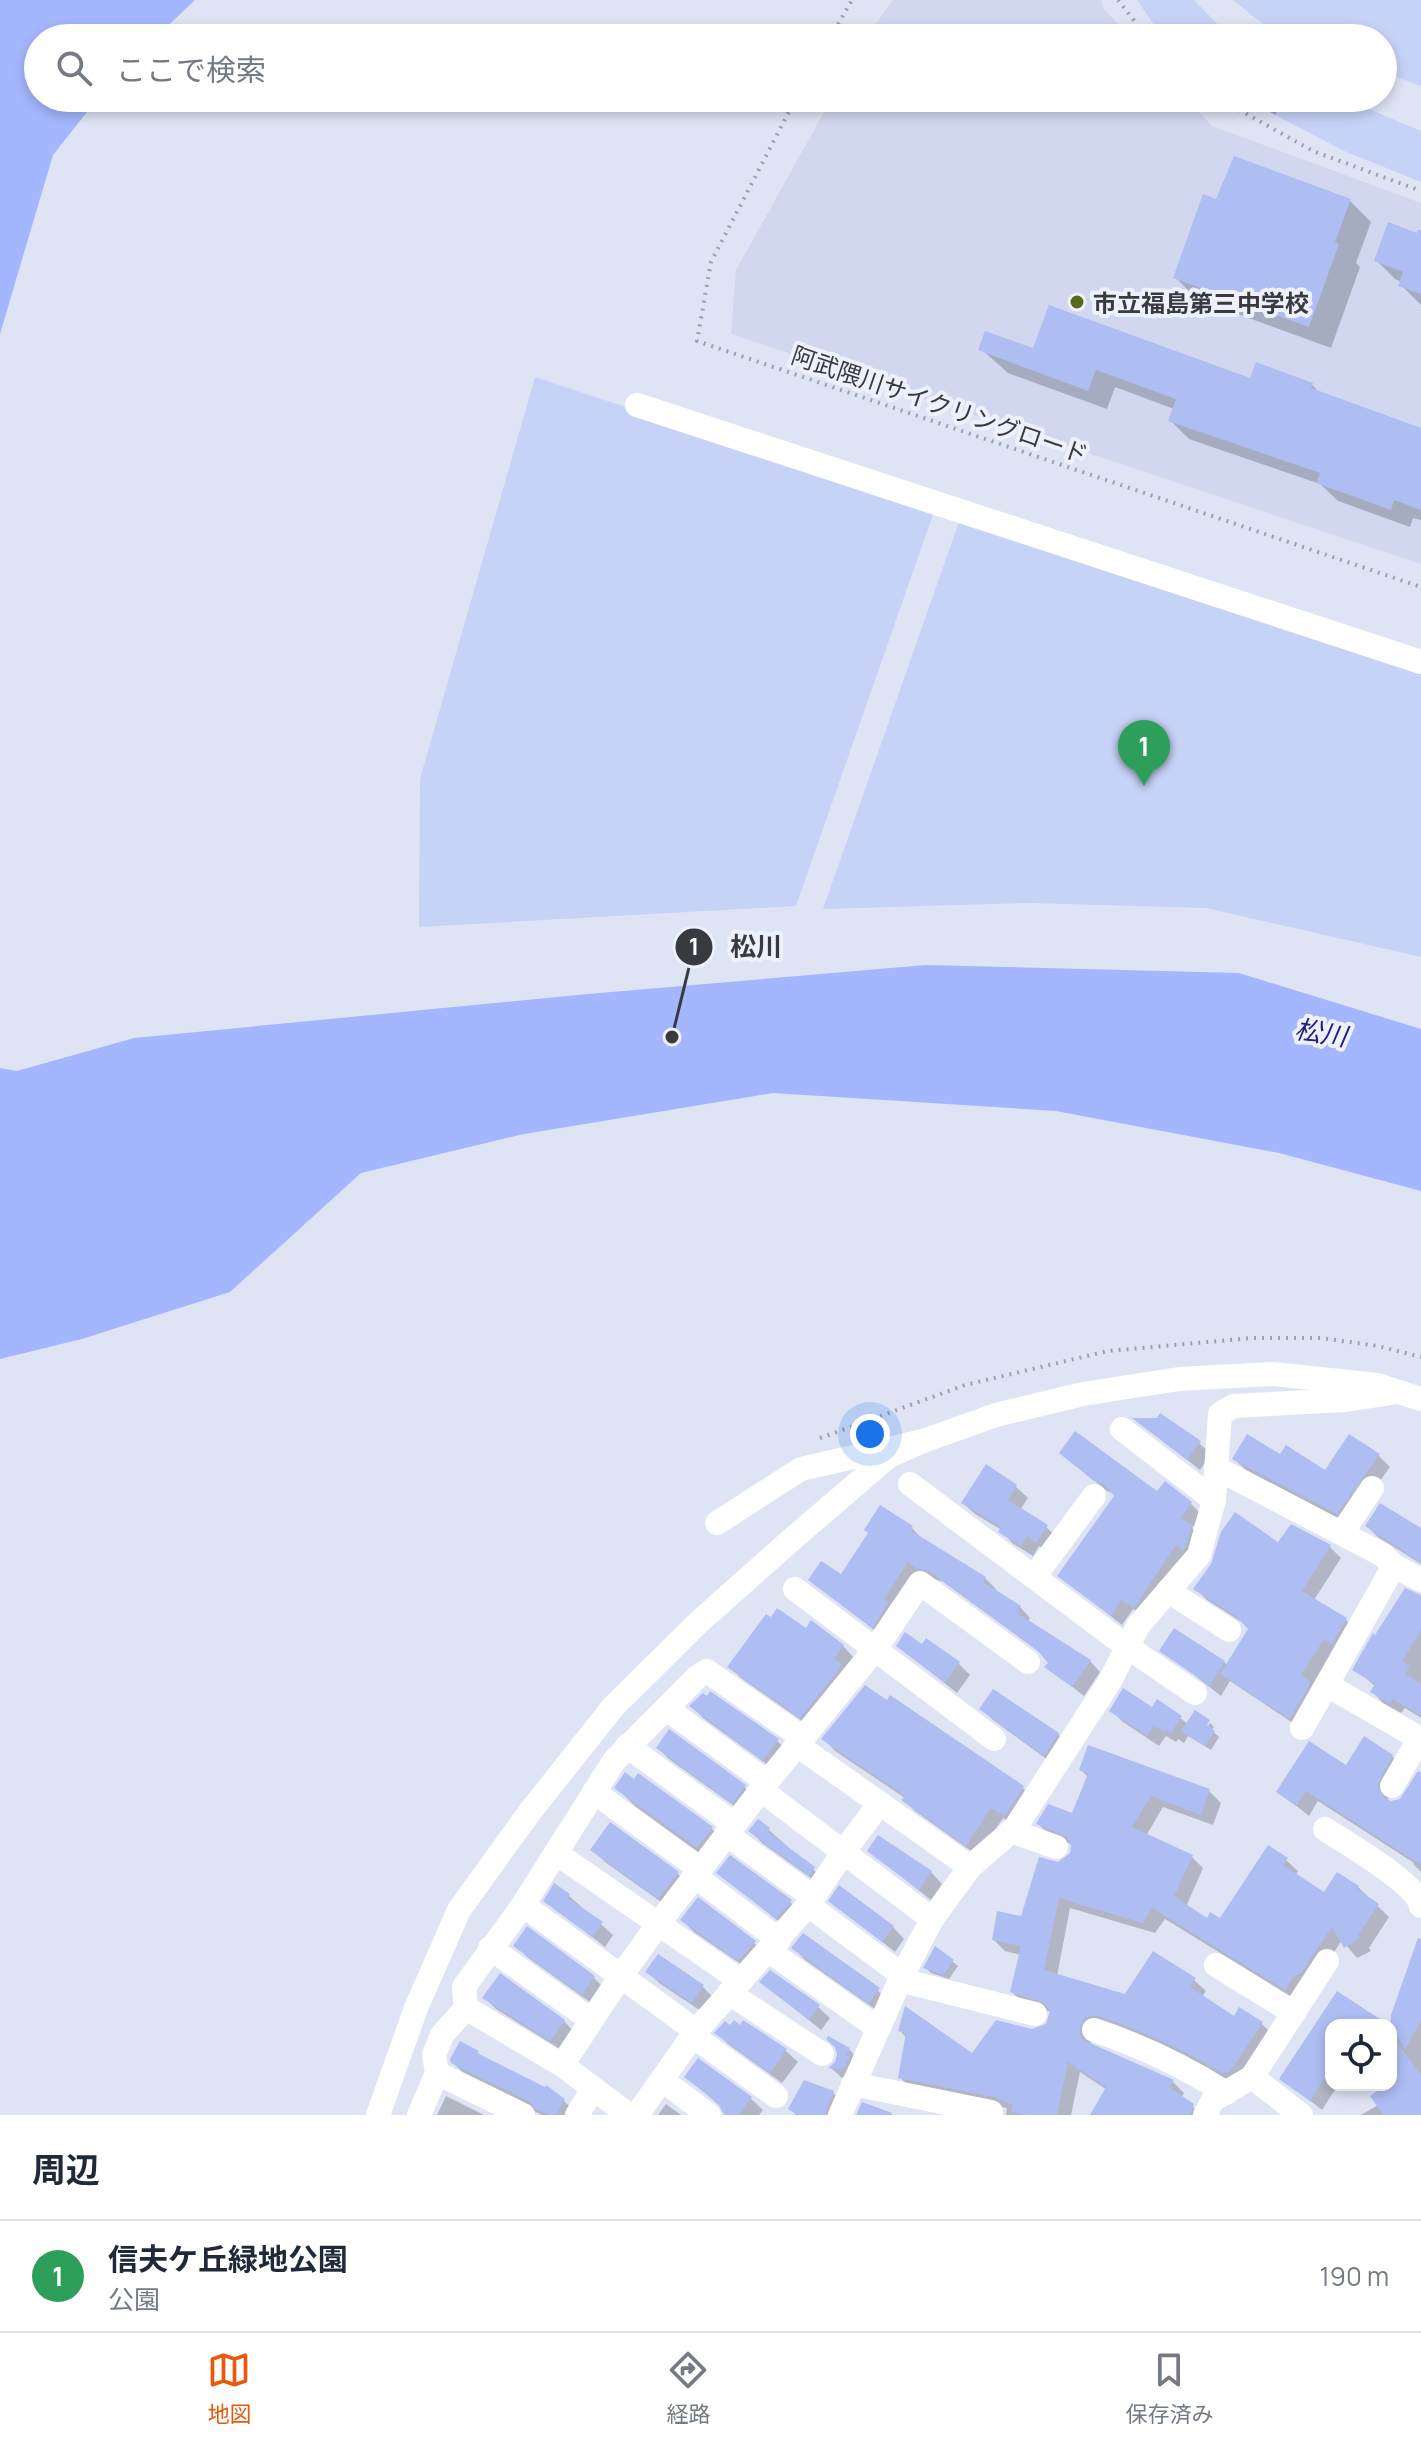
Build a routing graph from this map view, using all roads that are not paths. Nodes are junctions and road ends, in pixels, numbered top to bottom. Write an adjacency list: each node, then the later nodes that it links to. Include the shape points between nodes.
1 (637, 405): 2 (street)
2 (1421, 662)
3 (1410, 1395): 5 (street, via 1377,1385 1274,1374 1179,1379 1010,1411); 6 (street, via 1233,1406 1220,1414)
4 (1122, 1429): 10 (street)
5 (923, 1441): 11 (street, via 801,1469); 71 (street, via 889,1456 790,1541 699,1622 604,1719 459,1910)
6 (1216, 1468): 10 (street); 12 (street)
7 (910, 1484): 14 (street)
8 (1372, 1488): 12 (street)
9 (1094, 1496): 14 (street)
10 (1214, 1500): 17 (street, via 1199,1555)
11 (717, 1523)
12 (1342, 1533): 13 (street)
13 (1394, 1566): 15 (street); 22 (street)
14 (1034, 1577): 19 (street)
15 (1421, 1580)
16 (795, 1589): 20 (street)
17 (1168, 1591): 18 (street); 19 (street)
18 (1229, 1630)
19 (1126, 1646): 23 (street); 36 (street, via 1110,1681)
20 (876, 1648): 21 (street, via 920,1583); 27 (street); 28 (street)
21 (1028, 1662)
22 (1327, 1685): 25 (street); 26 (street)
23 (1195, 1693)
24 (667, 1709): 28 (street, via 707,1671); 29 (street); 30 (street)
25 (1302, 1728)
26 (1420, 1738): 31 (street)
27 (994, 1739)
28 (800, 1741): 30 (street); 33 (street)
29 (627, 1746): 32 (street); 34 (street)
30 (764, 1786): 34 (street); 38 (street)
31 (1392, 1786)
32 (594, 1792): 39 (street); 41 (street)
33 (880, 1803): 38 (street); 40 (street)
34 (730, 1829): 41 (street); 42 (street)
35 (1325, 1829): 44 (street, via 1396,1875)
36 (1011, 1831): 37 (street); 40 (street)
37 (1056, 1847)
38 (844, 1851): 42 (street); 45 (street)
39 (556, 1853): 43 (street); 46 (street)
40 (970, 1867): 45 (street)
41 (698, 1873): 46 (street); 47 (street)
42 (810, 1901): 47 (street); 52 (street)
43 (523, 1905): 48 (street); 51 (street)
44 (1421, 1906)
45 (932, 1919): 52 (street)
46 (659, 1923): 51 (street); 53 (street)
47 (774, 1945): 53 (street); 58 (street)
48 (490, 1948): 54 (street, via 464,1987); 57 (street)
49 (1327, 1961): 55 (street)
50 (1216, 1965): 55 (street)
51 (621, 1976): 57 (street); 60 (street)
52 (901, 1978): 56 (street); 58 (street)
53 (735, 1987): 60 (street); 61 (street)
54 (466, 2008): 62 (street); 63 (street, via 442,2035 434,2055)
55 (1294, 2013): 64 (street)
56 (1035, 2014)
57 (591, 2020): 62 (street)
58 (878, 2028): 66 (street)
59 (1094, 2030): 68 (street, via 1140,2045)
60 (694, 2034): 65 (street); 69 (street)
61 (822, 2054)
62 (562, 2065): 67 (street)
63 (437, 2073): 72 (street); 73 (street)
64 (1252, 2077): 68 (street); 80 (street)
65 (662, 2080): 76 (street); 77 (street)
66 (853, 2084): 70 (street); 78 (street)
67 (593, 2089): 74 (street); 75 (street)
68 (1226, 2093): 79 (street, via 1213,2100)
69 (776, 2096)
70 (991, 2112)
71 (378, 2115)
72 (419, 2115)
73 (523, 2115)
74 (577, 2115)
75 (629, 2115)
76 (637, 2115)
77 (709, 2115)
78 (840, 2115)
79 (1205, 2115)
80 (1301, 2115)

